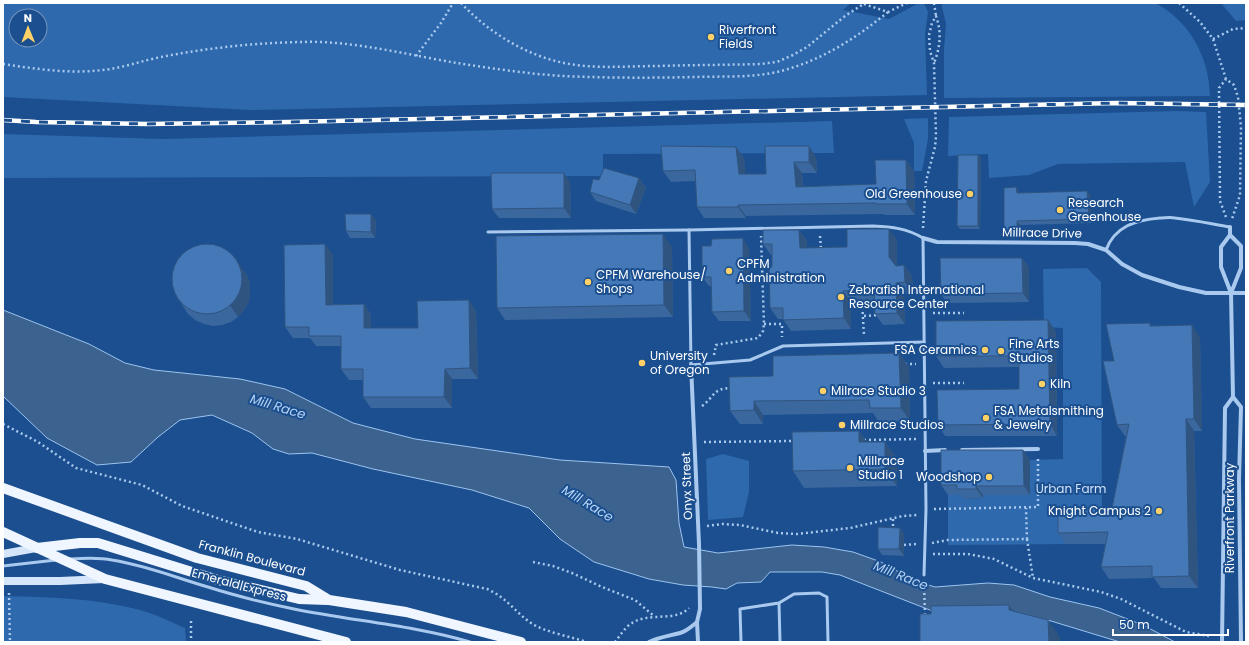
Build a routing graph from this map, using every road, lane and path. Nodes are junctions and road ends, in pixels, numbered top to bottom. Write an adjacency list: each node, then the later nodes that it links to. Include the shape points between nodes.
1 (453, 3): 11 (path)
2 (461, 3): 6 (path, via 494,33 522,49 554,60 585,66 776,62 807,47)
3 (907, 3): 7 (path)
4 (934, 3): 8 (path)
5 (1178, 3): 10 (path, via 1200,22)
6 (864, 4): 7 (path)
7 (888, 12): 11 (path, via 862,33 834,50 785,70 759,75 654,78 563,76 524,73)
8 (936, 16): 12 (path, via 940,26 940,38); 12 (path, via 929,35)
9 (1246, 28): 10 (path, via 1234,29)
10 (1213, 39): 14 (path)
11 (416, 56): 13 (path, via 343,44 304,42 241,44 105,70 41,70)
12 (934, 63): 21 (path, via 936,136 926,181)
13 (3, 64)
14 (1226, 79): 16 (path, via 1219,88 1220,201); 16 (path, via 1234,85 1238,97 1241,127 1240,195)
15 (820, 227): 17 (lane); 21 (lane, via 899,228 914,232); 22 (path)
16 (1230, 227): 20 (street); 23 (lane, via 1174,217 1147,220 1127,226 1118,232)
17 (761, 229): 18 (lane); 31 (path)
18 (689, 230): 19 (lane); 38 (lane, Onyx Street)
19 (488, 232)
20 (1230, 236): 24 (street, Riverfront Parkway, via 1221,247 1221,267); 24 (street, Riverfront Parkway, via 1241,246 1241,268)
21 (923, 238): 23 (street, Millrace Drive, via 937,242 1075,243); 27 (lane)
22 (821, 249)
23 (1106, 250): 24 (street, Millrace Drive, via 1122,264 1142,275 1179,287)
24 (1231, 293): 25 (street, Millrace Drive); 42 (street, Riverfront Parkway)
25 (1246, 293)
26 (862, 302): 30 (path)
27 (924, 313): 28 (path); 32 (lane)
28 (964, 313)
29 (882, 315): 30 (path)
30 (864, 316): 33 (path)
31 (764, 324): 34 (path, via 782,324); 35 (path, via 758,338 716,345)
32 (924, 342): 33 (lane); 37 (lane)
33 (865, 343): 34 (lane)
34 (783, 346): 35 (lane, via 750,360)
35 (712, 363): 38 (lane)
36 (901, 364): 37 (path)
37 (924, 364): 39 (lane)
38 (691, 365): 43 (street, Onyx Street)
39 (925, 382): 40 (path); 45 (lane)
40 (964, 383)
41 (738, 388): 43 (path, via 716,391 706,403)
42 (1233, 397): 94 (street, Riverfront Parkway, via 1225,408); 95 (street, Riverfront Parkway, via 1241,408)
43 (693, 412): 48 (street, Onyx Street)
44 (3, 424): 87 (path, via 38,442 76,468 142,485 182,506 258,532 297,539 400,570 497,593 532,624)
45 (924, 439): 46 (path); 52 (lane)
46 (863, 440)
47 (799, 441): 48 (path)
48 (695, 442): 58 (street, Onyx Street)
49 (1038, 449): 51 (street); 54 (path, via 1038,507)
50 (948, 450): 52 (street)
51 (955, 450)
52 (925, 451): 55 (lane)
53 (3, 488): 74 (main road, Franklin Boulevard, via 197,558 306,586)
54 (1026, 508): 55 (path); 61 (path)
55 (926, 509): 56 (lane)
56 (925, 515): 57 (path); 62 (lane)
57 (893, 519): 58 (path, via 850,528 797,534 740,525); 60 (path)
58 (698, 527): 80 (street, Onyx Street, via 700,609)
59 (3, 532): 63 (main road)
60 (893, 534)
61 (1027, 539): 62 (path, via 948,540); 70 (path)
62 (925, 544): 65 (lane)
63 (36, 548): 64 (main road); 66 (main road); 74 (main road, via 80,542 98,543 218,580 299,599)
64 (3, 554)
65 (925, 554): 69 (lane); 70 (path, via 968,554 994,559)
66 (63, 560): 68 (lane, Emerald Express); 71 (main road); 85 (lane, Emerald Express, via 112,559 229,594 341,618 411,628)
67 (533, 562): 77 (path, via 572,573 635,600)
68 (3, 566)
69 (924, 575): 78 (path)
70 (1033, 578): 81 (path, via 1101,592 1121,599 1186,632)
71 (105, 579): 72 (main road); 84 (main road)
72 (3, 581)
73 (9, 591): 82 (path)
74 (329, 600): 86 (main road, Franklin Boulevard, via 406,612)
75 (779, 603): 91 (lane, via 740,609); 92 (lane); 93 (lane, via 794,594 819,593 827,597)
76 (689, 608): 77 (path, via 679,615)
77 (654, 616): 88 (path, via 633,622)
78 (925, 619)
79 (191, 621): 83 (path)
80 (697, 622): 89 (street, via 680,633); 90 (street, Onyx Street)
81 (1209, 636)
82 (10, 642)
83 (191, 642)
84 (346, 642)
85 (470, 642)
86 (521, 642)
87 (588, 642)
88 (615, 642)
89 (649, 642)
90 (698, 642)
91 (741, 642)
92 (780, 642)
93 (828, 642)
94 (1222, 642)
95 (1241, 642)

